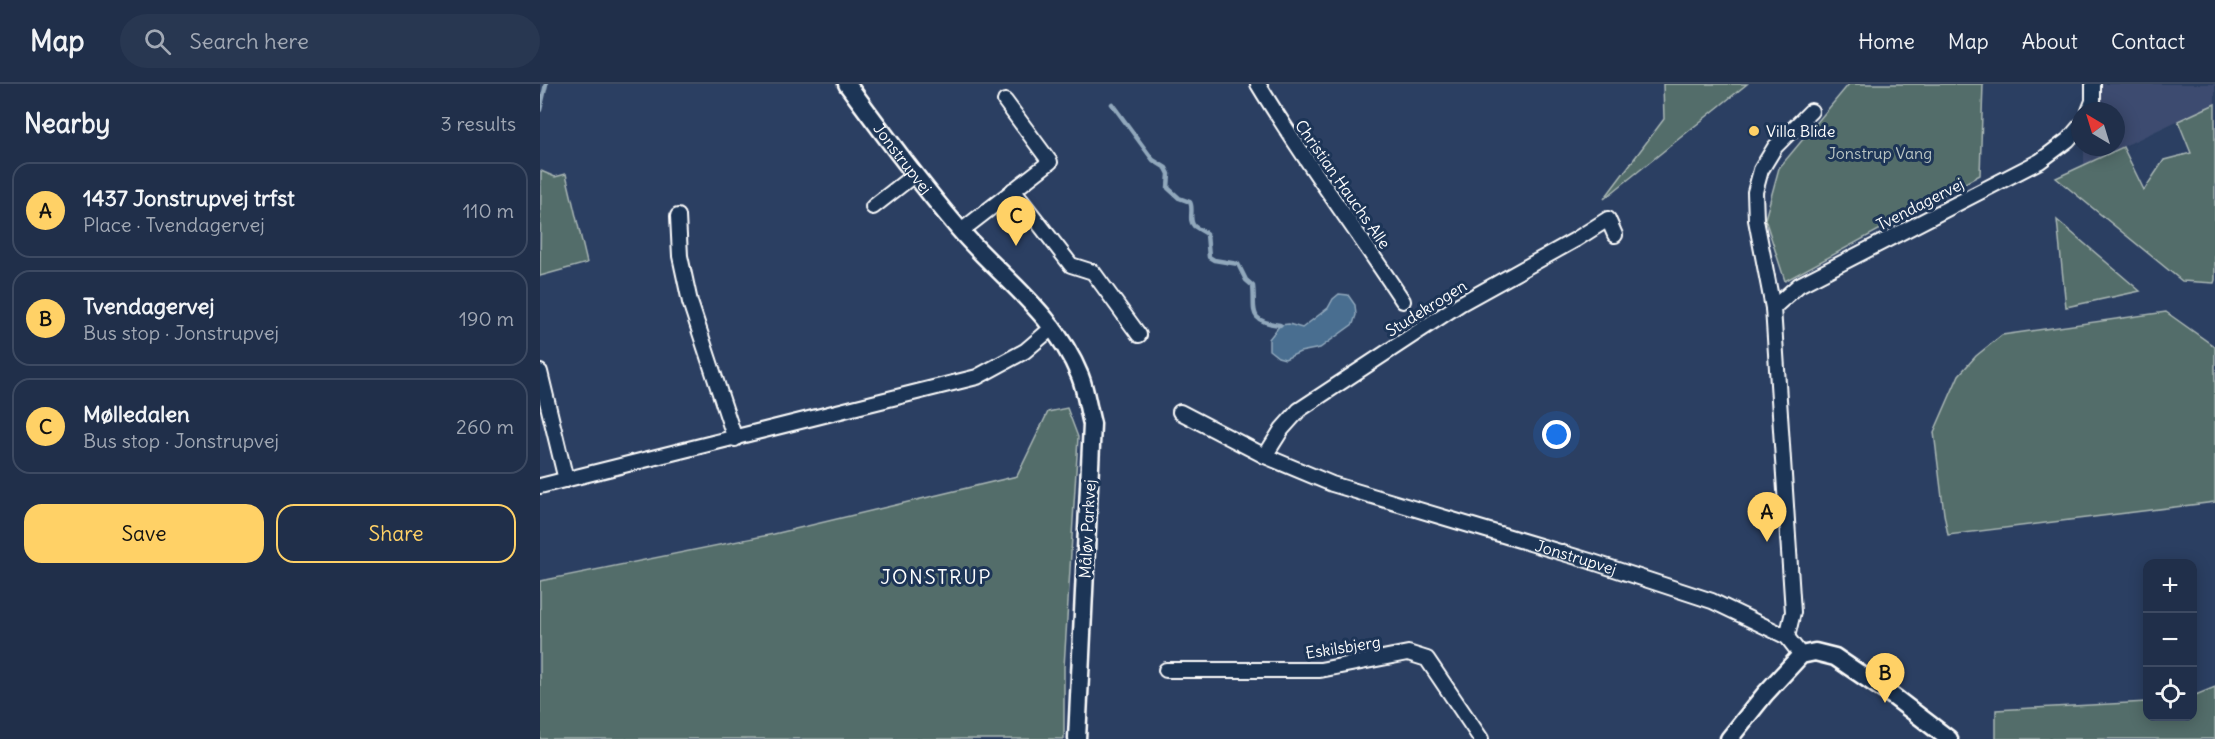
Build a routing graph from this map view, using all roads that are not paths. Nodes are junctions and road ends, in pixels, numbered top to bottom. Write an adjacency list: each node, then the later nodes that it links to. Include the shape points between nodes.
1 (847, 84): 8 (street, Jonstrupvej)
2 (1258, 84): 14 (street, Christian Hauchs Alle)
3 (2093, 84): 5 (street)
4 (1005, 101): 9 (street, via 1050,162)
5 (2093, 102)
6 (1811, 111): 15 (street, via 1774,147 1761,170 1755,192 1756,220)
7 (2071, 136): 15 (street, Tvendagervej, via 2040,161 1799,285)
8 (914, 175): 10 (street); 12 (street, Jonstrupvej)
9 (1013, 190): 12 (street); 17 (street, via 1071,266 1093,272)
10 (873, 207)
11 (678, 216): 20 (street, via 690,302)
12 (961, 231): 16 (street, Jonstrupvej)
13 (1615, 235): 21 (street, Studekrogen, via 1608,219 1455,308 1299,410)
14 (1402, 301)
15 (1773, 308): 24 (street, via 1793,612)
16 (1053, 327): 20 (street, via 1025,351 977,377); 27 (street, Måløv Parkvej, via 1080,376 1092,424)
17 (1139, 336)
18 (540, 372): 22 (street)
19 (1180, 412): 21 (street, Jonstrupvej)
20 (735, 439): 22 (street)
21 (1265, 456): 24 (street, Jonstrupvej, via 1332,484 1712,602)
22 (566, 480): 23 (street)
23 (540, 486)
24 (1787, 637): 25 (street, Jonstrupvej)
25 (1802, 655): 29 (street); 30 (street, via 1815,652 1835,657)
26 (1166, 670): 28 (street, Eskilsbjerg, via 1320,670 1408,653 1427,659)
27 (1077, 739)
28 (1481, 739)
29 (1729, 739)
30 (1949, 739)

